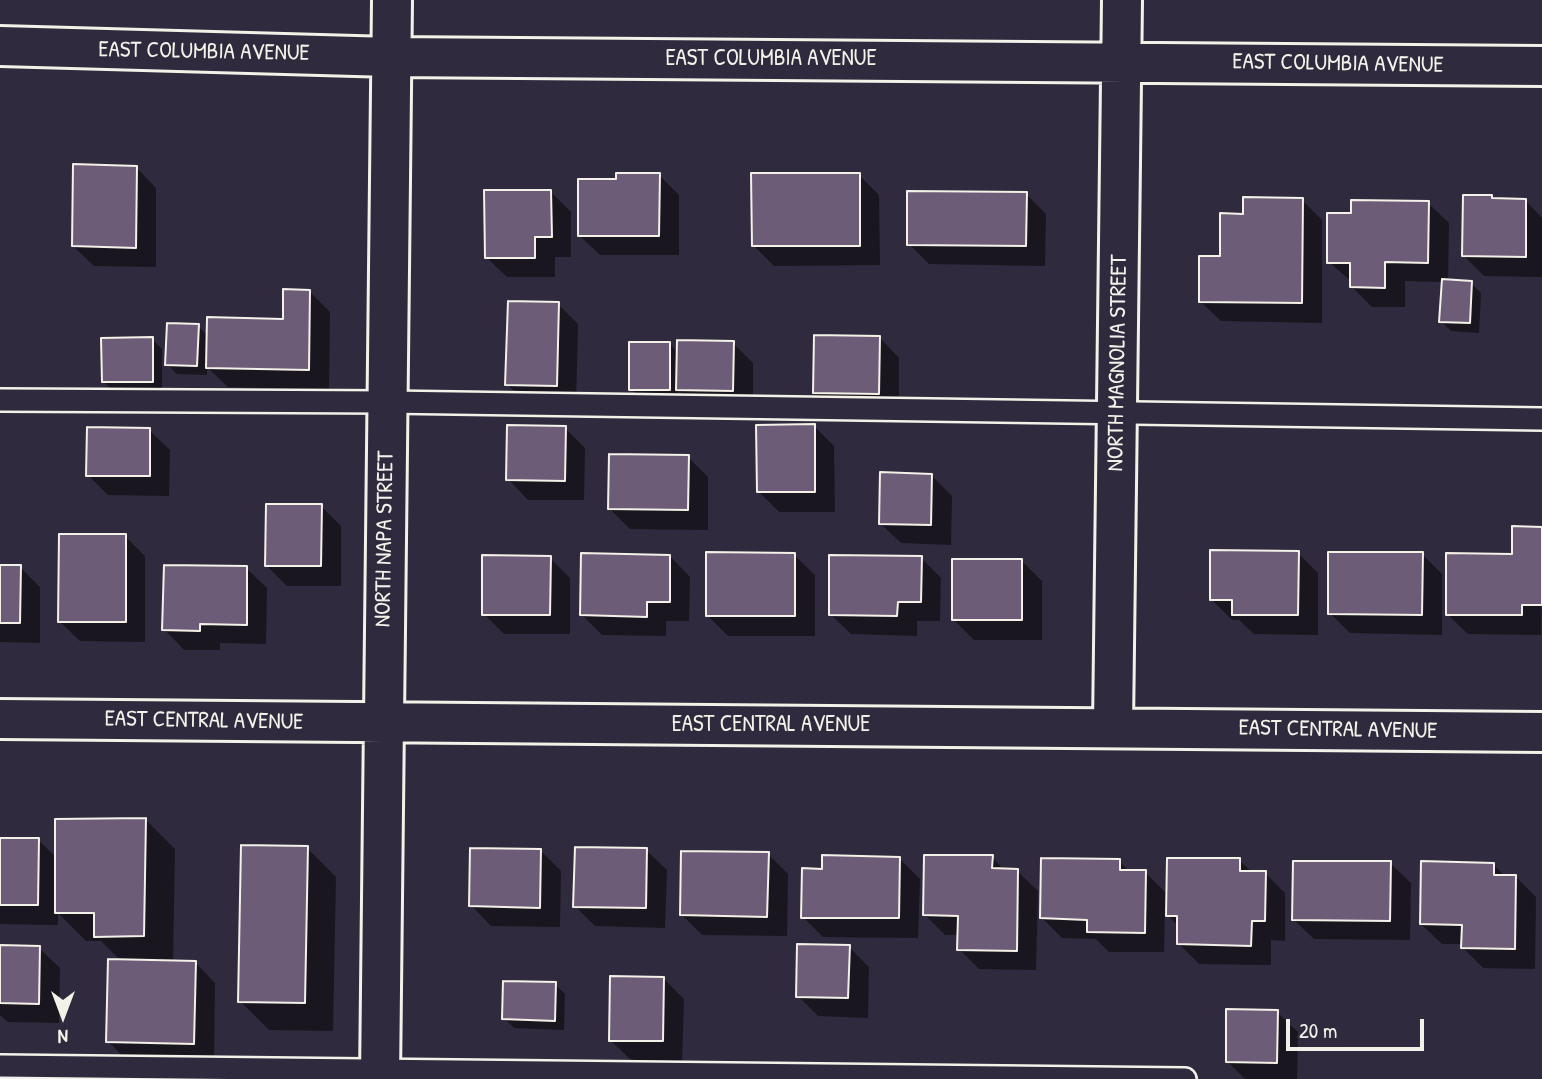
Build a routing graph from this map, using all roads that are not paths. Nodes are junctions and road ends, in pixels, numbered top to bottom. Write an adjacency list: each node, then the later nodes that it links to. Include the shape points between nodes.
1 (392, 0): 4 (street, NORTH NAPA STREET)
2 (1122, 0): 5 (street, NORTH MAGNOLIA STREET)
3 (0, 46): 4 (street, EAST COLUMBIA AVENUE)
4 (391, 57): 5 (street, EAST COLUMBIA AVENUE); 8 (street, NORTH NAPA STREET)
5 (1122, 61): 6 (street, EAST COLUMBIA AVENUE); 9 (street, NORTH MAGNOLIA STREET)
6 (1542, 66)
7 (0, 400): 8 (lane)
8 (387, 402): 9 (lane); 12 (street, NORTH NAPA STREET)
9 (1117, 413): 10 (lane); 13 (street, NORTH MAGNOLIA STREET)
10 (1542, 419)
11 (0, 719): 12 (street, EAST CENTRAL AVENUE)
12 (383, 723): 13 (street, EAST CENTRAL AVENUE); 16 (street, NORTH NAPA STREET)
13 (1113, 727): 14 (street, EAST CENTRAL AVENUE)
14 (1542, 732)
15 (0, 1066): 16 (lane)
16 (380, 1075): 17 (lane)
17 (1185, 1079)

